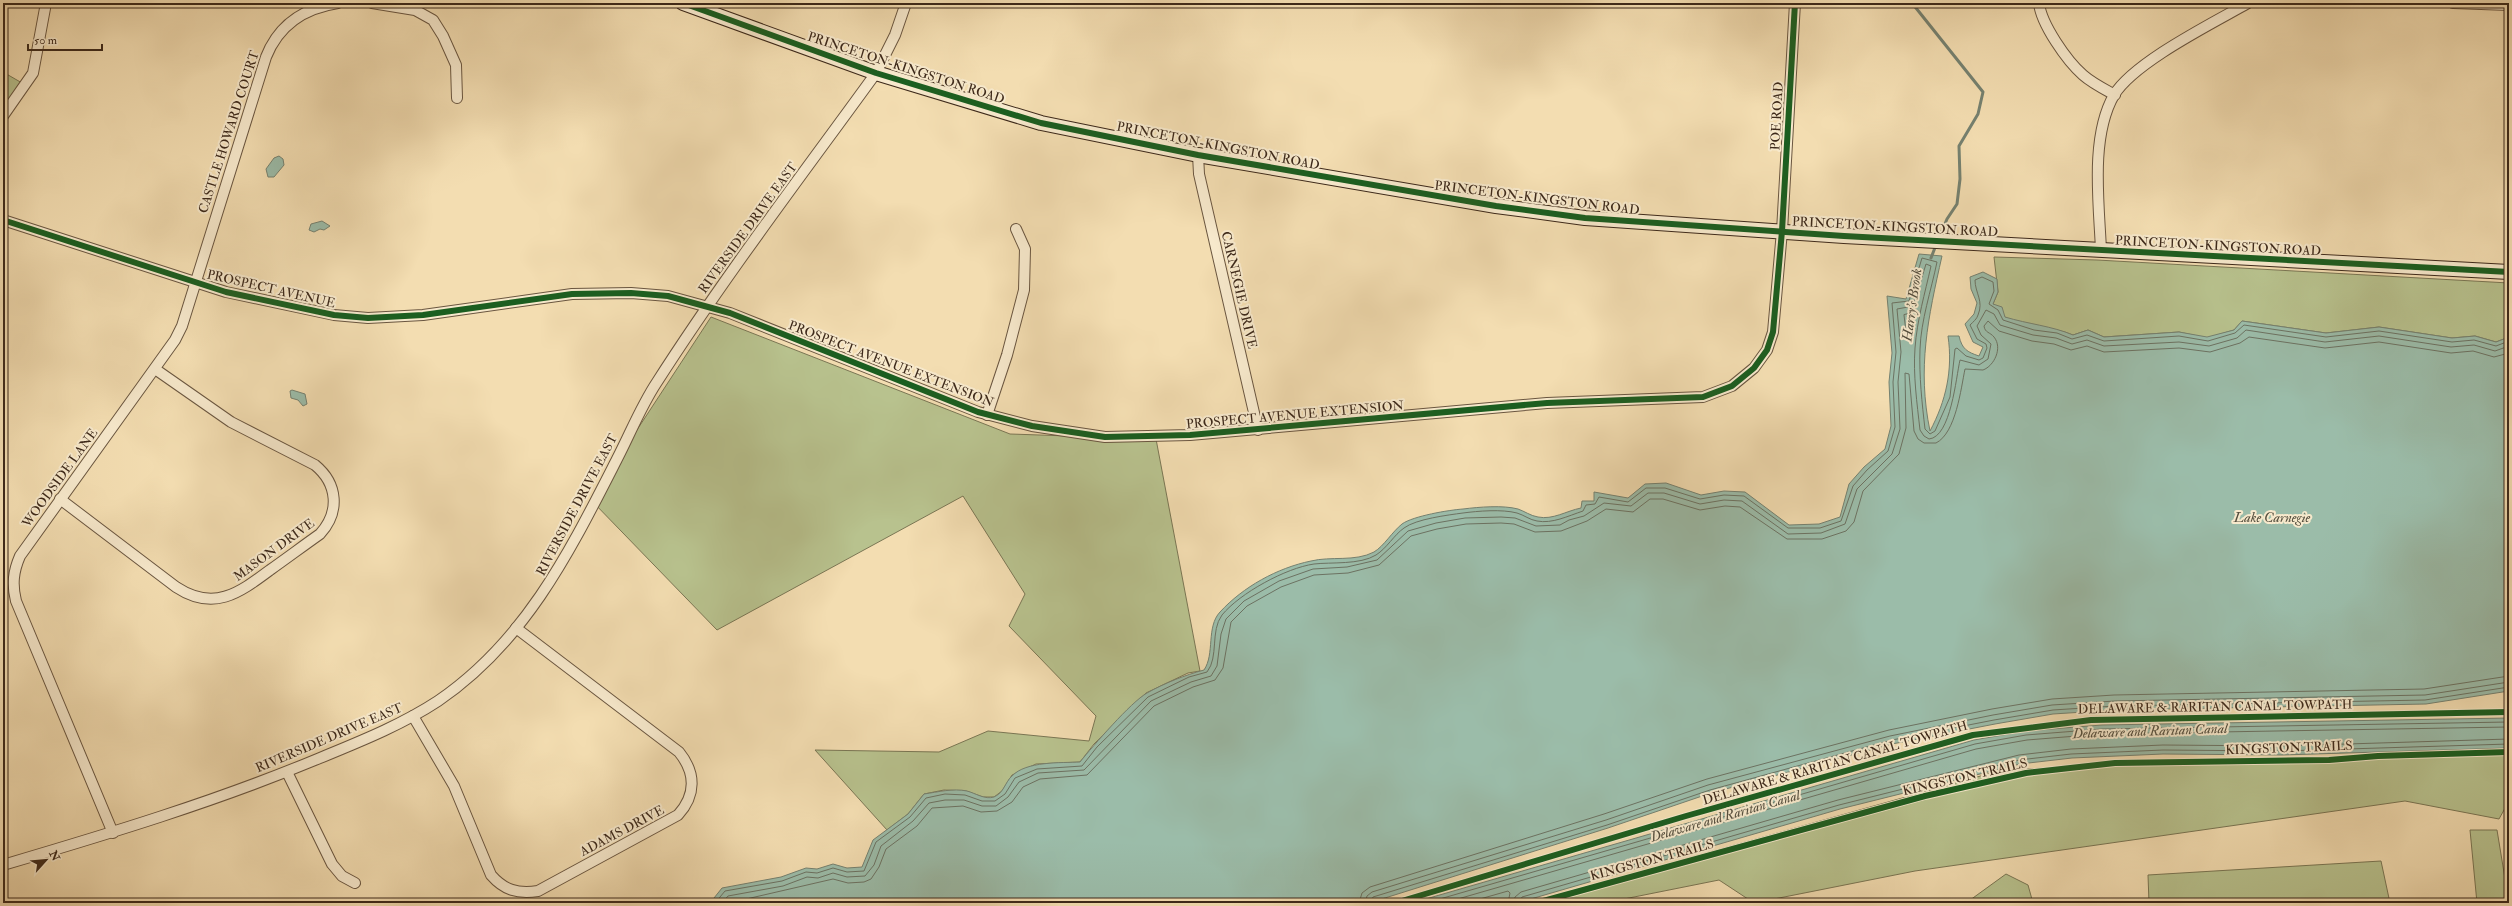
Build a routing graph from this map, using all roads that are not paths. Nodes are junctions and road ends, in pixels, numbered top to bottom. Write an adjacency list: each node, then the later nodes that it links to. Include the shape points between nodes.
1 (46, 3): 14 (street, via 33,74)
2 (338, 3): 21 (street, CASTLE HOWARD COURT, via 321,6 295,18 275,38 268,51)
3 (372, 3): 13 (street, via 415,10 433,20 456,65)
4 (683, 3): 11 (main road, PRINCETON-KINGSTON ROAD)
5 (906, 3): 11 (street, RIVERSIDE DRIVE EAST, via 895,35)
6 (1795, 3): 18 (street, POE ROAD)
7 (2039, 3): 12 (street, via 2048,28 2071,63 2084,76)
8 (2248, 3): 12 (street, via 2143,65)
9 (2453, 3): 10 (street)
10 (2509, 5)
11 (876, 73): 15 (main road, PRINCETON-KINGSTON ROAD, via 1041,123); 22 (street, RIVERSIDE DRIVE EAST)
12 (2114, 94): 19 (street, via 2099,154)
13 (457, 98)
14 (3, 116)
15 (1198, 155): 18 (main road, PRINCETON-KINGSTON ROAD, via 1496,206 1585,218); 25 (street, CARNEGIE DRIVE, via 1199,174)
16 (3, 220): 21 (street, PROSPECT AVENUE)
17 (1016, 229): 24 (street, via 1025,249 1024,290)
18 (1782, 231): 19 (main road, PRINCETON-KINGSTON ROAD); 25 (street, PROSPECT AVENUE EXTENSION, via 1770,344 1754,368 1719,393 1703,397 1547,403)
19 (2101, 250): 20 (main road, PRINCETON-KINGSTON ROAD)
20 (2509, 272)
21 (194, 282): 22 (street, PROSPECT AVENUE, via 307,311 368,318 423,315 601,292 668,296); 23 (street, WOODSIDE LANE, via 182,326)
22 (708, 306): 24 (street, PROSPECT AVENUE EXTENSION, via 943,400); 27 (street, RIVERSIDE DRIVE EAST, via 655,386 566,558 537,603)
23 (154, 369): 26 (street, WOODSIDE LANE); 26 (street, MASON DRIVE, via 231,422 322,471 333,488 335,498 332,518 327,527 241,592 218,599 206,599 176,587)
24 (987, 415): 25 (street, PROSPECT AVENUE EXTENSION, via 1032,426 1105,437 1190,436)
25 (1258, 430)
26 (60, 499): 30 (street, WOODSIDE LANE, via 20,556 14,572 13,590)
27 (516, 628): 28 (street, RIVERSIDE DRIVE EAST, via 465,680); 28 (street, ADAMS DRIVE, via 679,752 690,769 692,788 689,799 678,816 538,891 510,890 501,886 490,875 454,786)
28 (413, 716): 29 (street, RIVERSIDE DRIVE EAST)
29 (287, 772): 30 (street, RIVERSIDE DRIVE EAST); 32 (street, via 332,864 342,876)
30 (113, 833): 31 (street, RIVERSIDE DRIVE EAST)
31 (3, 865)
32 (355, 883)

